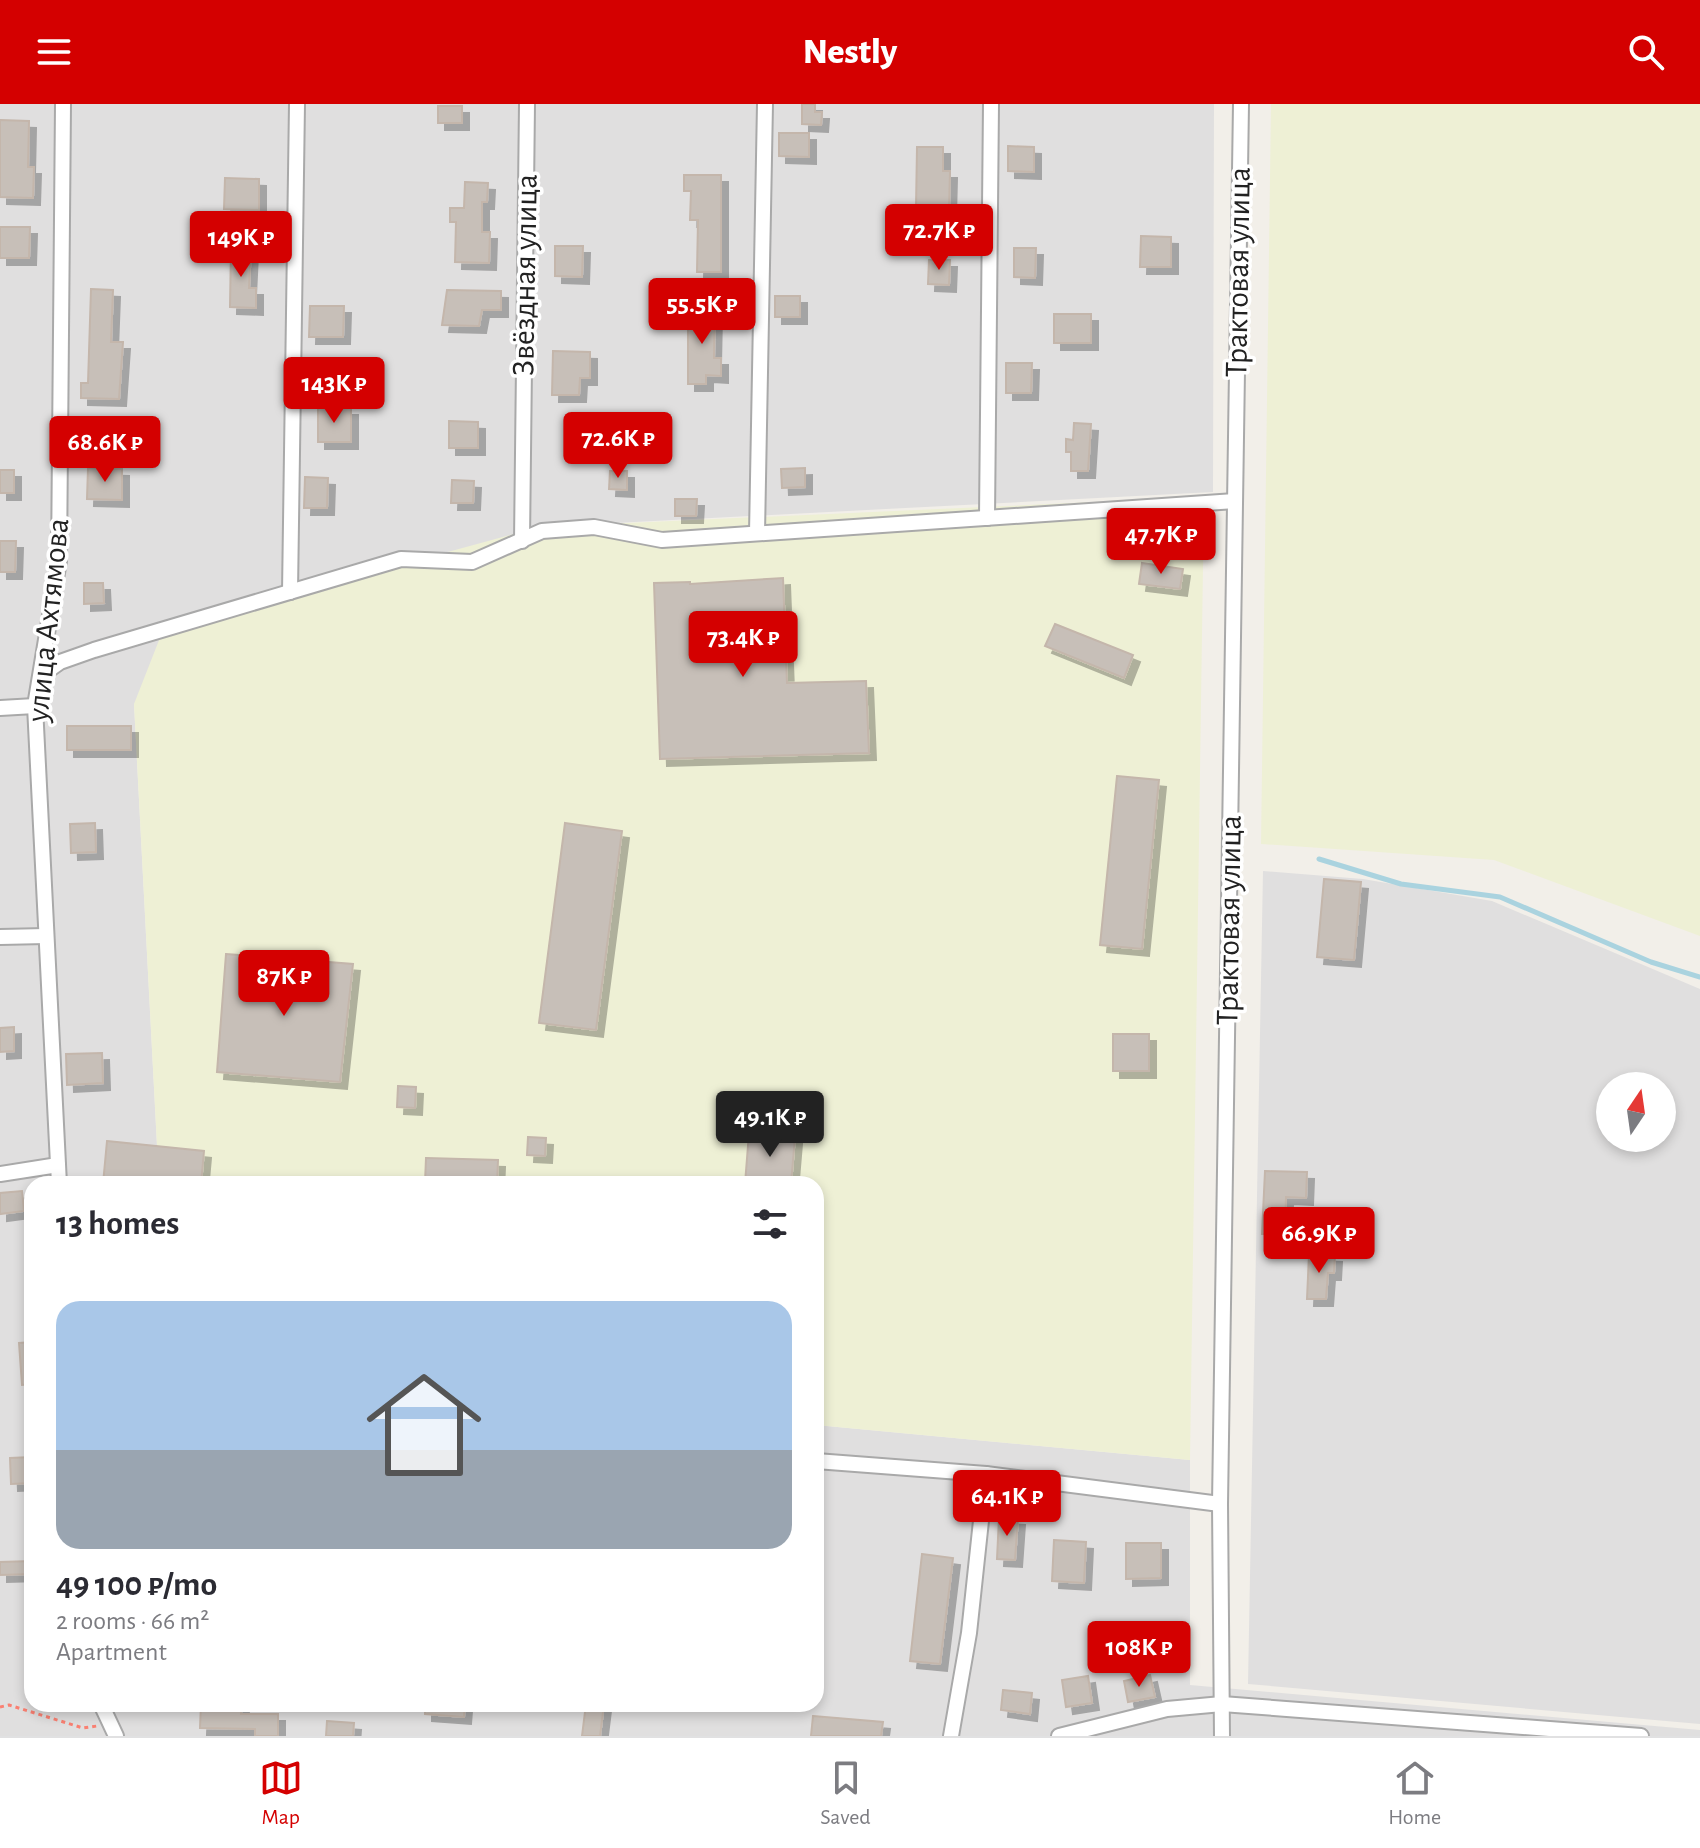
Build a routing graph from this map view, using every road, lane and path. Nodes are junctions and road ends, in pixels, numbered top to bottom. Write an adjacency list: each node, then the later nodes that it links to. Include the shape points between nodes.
1 (63, 104): 12 (street, улица Ахтямова, via 59,561)
2 (297, 104): 11 (street)
3 (527, 104): 10 (street, Звёздная улица)
4 (765, 104): 9 (street)
5 (991, 104): 8 (street)
6 (1241, 104): 7 (street, Трактовая улица)
7 (1235, 501): 8 (street); 22 (street, Трактовая улица)
8 (987, 518): 9 (street)
9 (757, 533): 10 (street, via 662,540 594,527 542,531)
10 (522, 541): 11 (street, via 472,562 401,559)
11 (290, 592): 12 (street, via 94,650)
12 (43, 674): 13 (street, улица Ахтямова)
13 (35, 706): 14 (street); 15 (street, улица Ахтямова)
14 (0, 708)
15 (46, 936): 16 (street); 17 (street, улица Ахтямова)
16 (0, 937)
17 (58, 1165): 18 (street); 19 (street, улица Ахтямова)
18 (0, 1174)
19 (59, 1176)
20 (824, 1462): 21 (street)
21 (986, 1474): 22 (street); 30 (street, via 969,1633)
22 (1220, 1504): 23 (street, Трактовая улица)
23 (1222, 1704): 31 (street, via 1167,1709); 32 (street, Трактовая улица); 33 (street)
24 (0, 1707): 25 (path)
25 (24, 1710)
26 (32, 1712): 28 (path, via 83,1728)
27 (105, 1712): 29 (street)
28 (98, 1725)
29 (116, 1736)
30 (951, 1736)
31 (1059, 1736)
32 (1222, 1736)
33 (1641, 1736)

